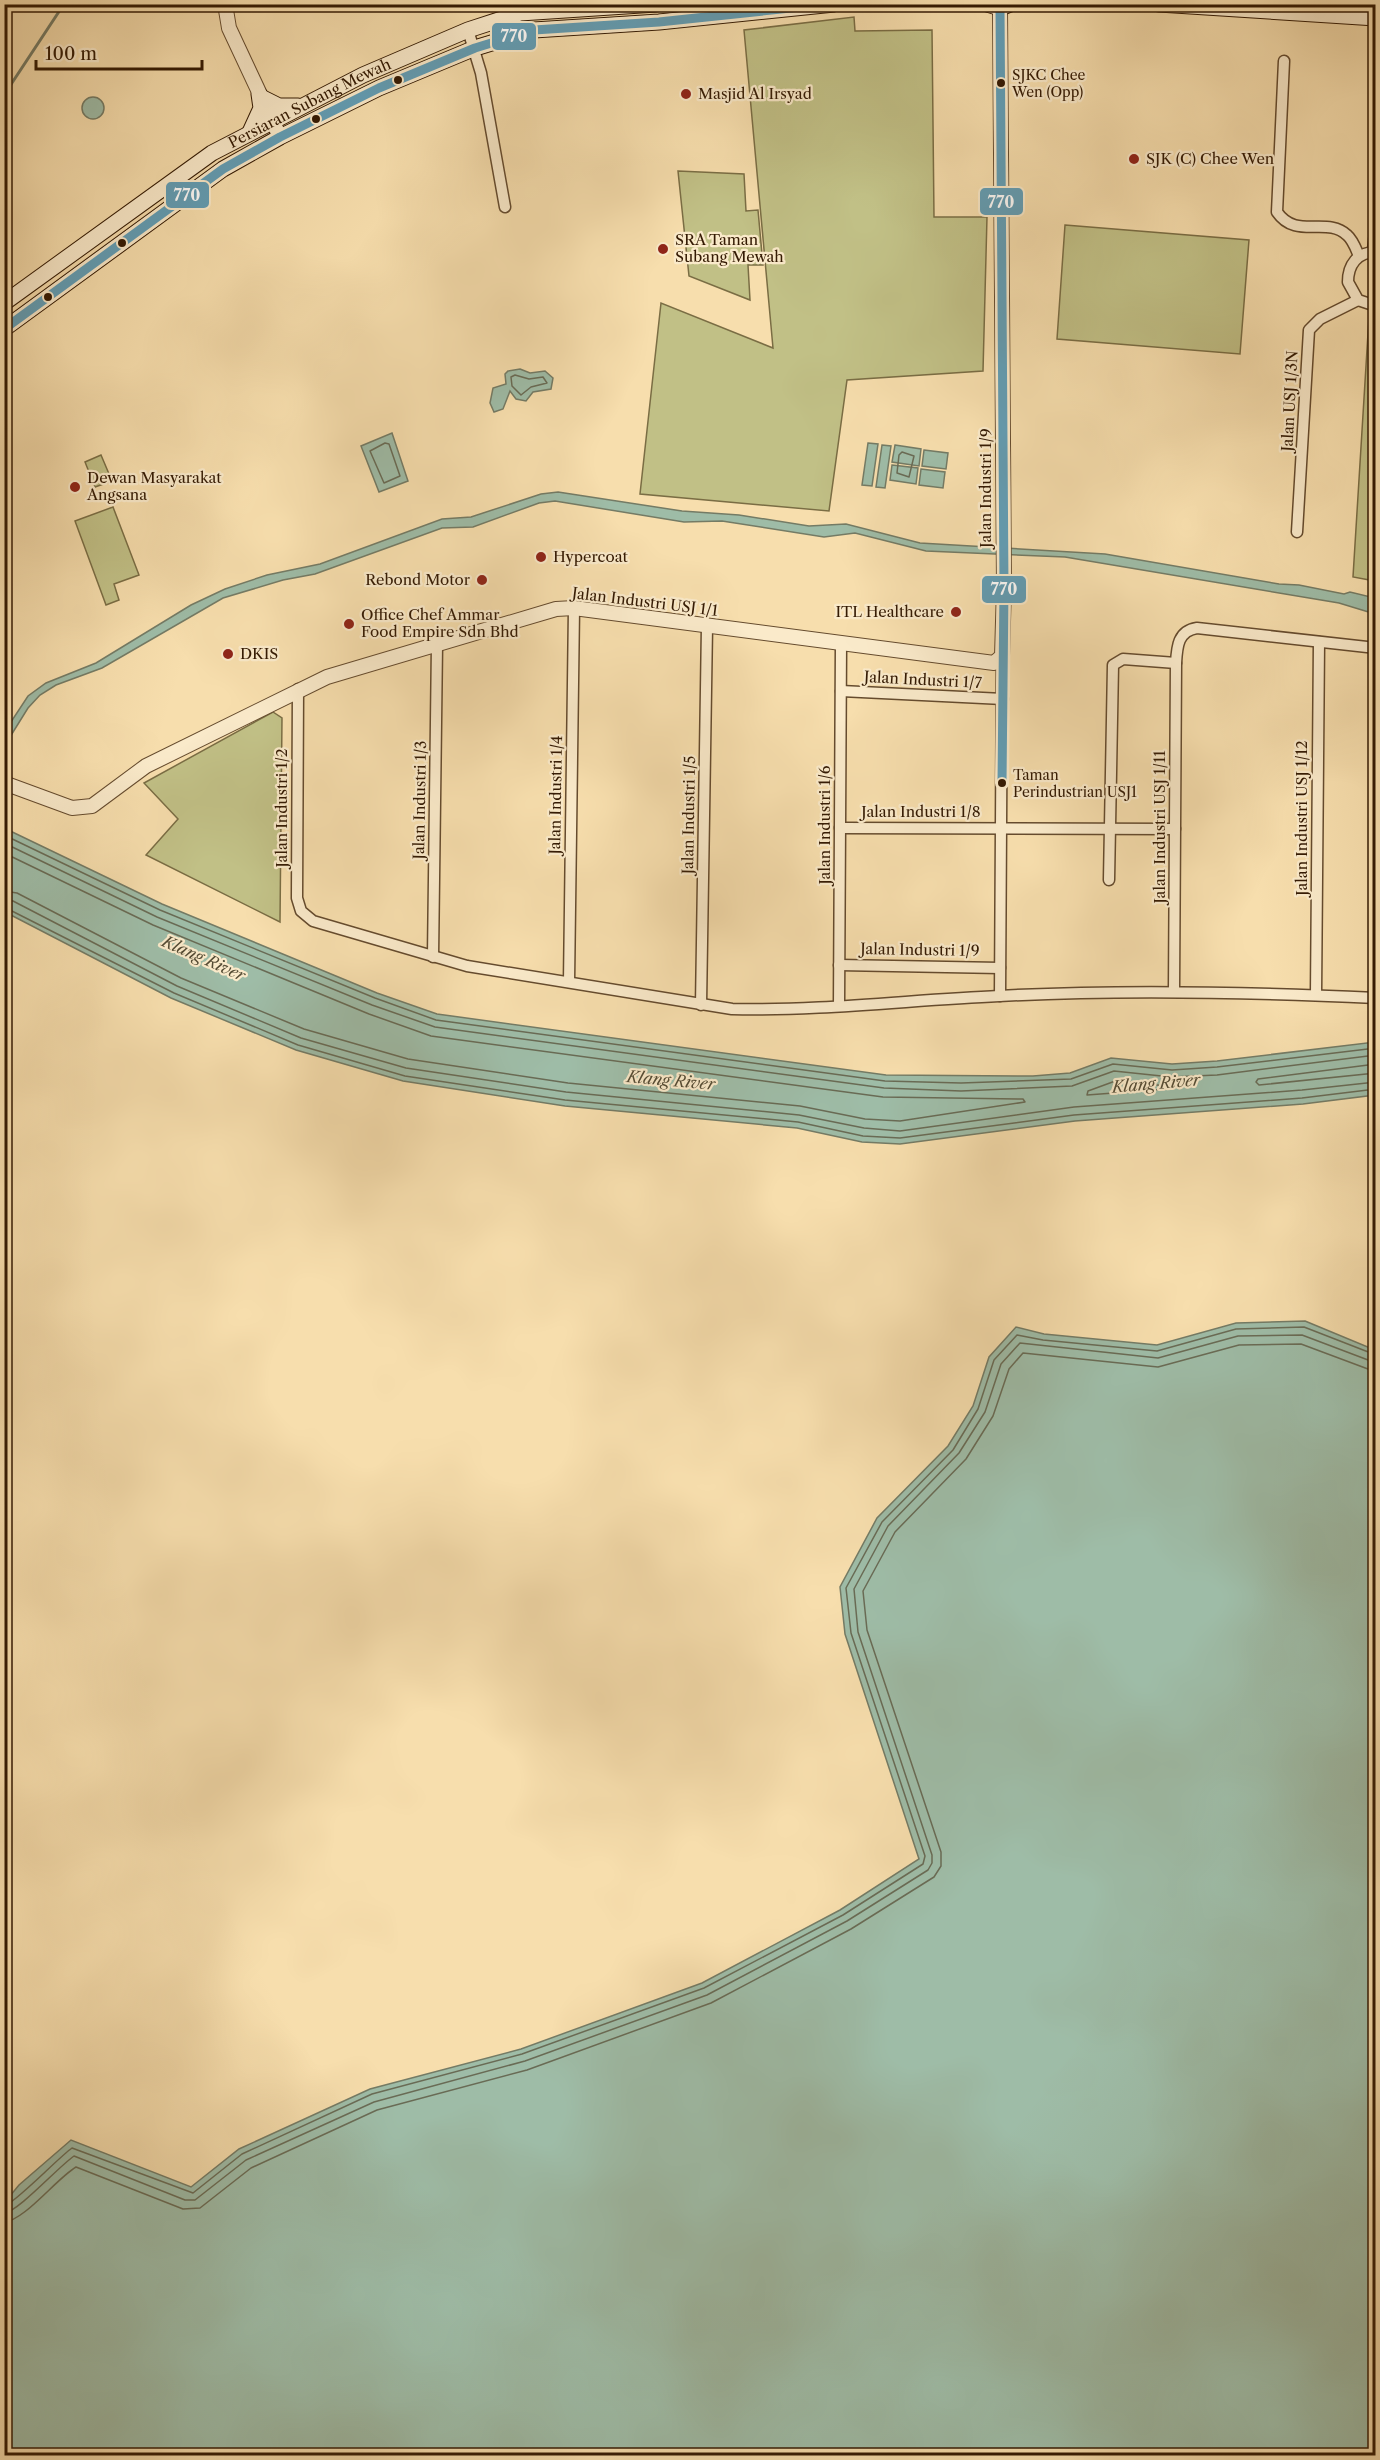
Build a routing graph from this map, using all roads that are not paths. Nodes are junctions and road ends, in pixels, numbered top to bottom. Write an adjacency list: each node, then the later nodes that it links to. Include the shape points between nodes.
1 (225, 4): 11 (street, via 229,28)
2 (656, 4): 8 (main road, Persiaran Subang Mewah, via 520,13)
3 (834, 4): 6 (main road, Persiaran Subang Mewah)
4 (1159, 4): 7 (main road)
5 (999, 6): 31 (street, Jalan Industri 1/9)
6 (735, 9): 9 (main road, Persiaran Subang Mewah, via 534,30)
7 (1376, 18)
8 (468, 30): 9 (street); 12 (main road, Persiaran Subang Mewah)
9 (475, 48): 15 (main road, Persiaran Subang Mewah, via 379,88); 16 (street)
10 (1284, 61): 19 (street, via 1277,212 1292,226 1340,230)
11 (260, 96): 12 (main road, via 279,106); 13 (street); 14 (main road, via 261,108)
12 (299, 106): 13 (main road, Persiaran Subang Mewah)
13 (272, 120): 14 (main road, Persiaran Subang Mewah); 15 (street)
14 (250, 132): 21 (main road, Persiaran Subang Mewah, via 212,153)
15 (280, 136): 23 (main road, Persiaran Subang Mewah, via 223,169)
16 (505, 207)
17 (1376, 223): 18 (street)
18 (1374, 252): 19 (street)
19 (1359, 256): 20 (street, via 1352,263 1348,282)
20 (1358, 300): 22 (street); 24 (street, Jalan USJ 1/3N, via 1320,319 1309,330)
21 (4, 303)
22 (1376, 306)
23 (4, 329)
24 (1297, 532)
25 (574, 608): 26 (street, Jalan Industri USJ 1/1); 29 (street, Jalan Industri USJ 1/1, via 556,609); 45 (street, Jalan Industri 1/4)
26 (707, 626): 28 (street, Jalan Industri USJ 1/1); 50 (street, Jalan Industri 1/5)
27 (1319, 642): 30 (street); 32 (street, Jalan Industri USJ 1/11, via 1197,628 1180,638); 47 (street, Jalan Industri USJ 1/12)
28 (841, 643): 31 (street, Jalan Industri USJ 1/1, via 994,663); 34 (street, Jalan Industri 1/6)
29 (437, 644): 33 (street, Jalan Industri USJ 1/1); 42 (street, Jalan Industri 1/3)
30 (1376, 648)
31 (1002, 656): 35 (street, Jalan Industri 1/9)
32 (1176, 663): 39 (street, Jalan Industri USJ 1/11); 40 (street, via 1123,659 1113,665)
33 (298, 689): 36 (street, Jalan Industri USJ 1/1, via 146,766 92,806 72,808); 42 (street, Jalan Industri 1/2, via 297,898 301,911 313,921)
34 (841, 691): 35 (street, Jalan Industri 1/7); 38 (street, Jalan Industri 1/6)
35 (1003, 699): 37 (street, Jalan Industri 1/9)
36 (4, 783)
37 (1002, 827): 38 (street, Jalan Industri 1/8); 40 (street, Jalan Industri 1/8); 44 (street, Jalan Industri 1/9)
38 (840, 828): 43 (street, Jalan Industri 1/6)
39 (1175, 829): 40 (street, Jalan Industri 1/8); 46 (street, Jalan Industri USJ 1/11)
40 (1110, 830): 41 (street)
41 (1109, 880)
42 (434, 957): 45 (street)
43 (839, 965): 44 (street, Jalan Industri 1/9); 51 (street, Jalan Industri 1/6)
44 (1000, 968): 48 (street, Jalan Industri 1/9)
45 (568, 982): 50 (street)
46 (1174, 990): 47 (street); 48 (street)
47 (1316, 995): 49 (street)
48 (1000, 996): 51 (street)
49 (1376, 998)
50 (701, 1005): 51 (street, via 772,1010)
51 (839, 1006)

